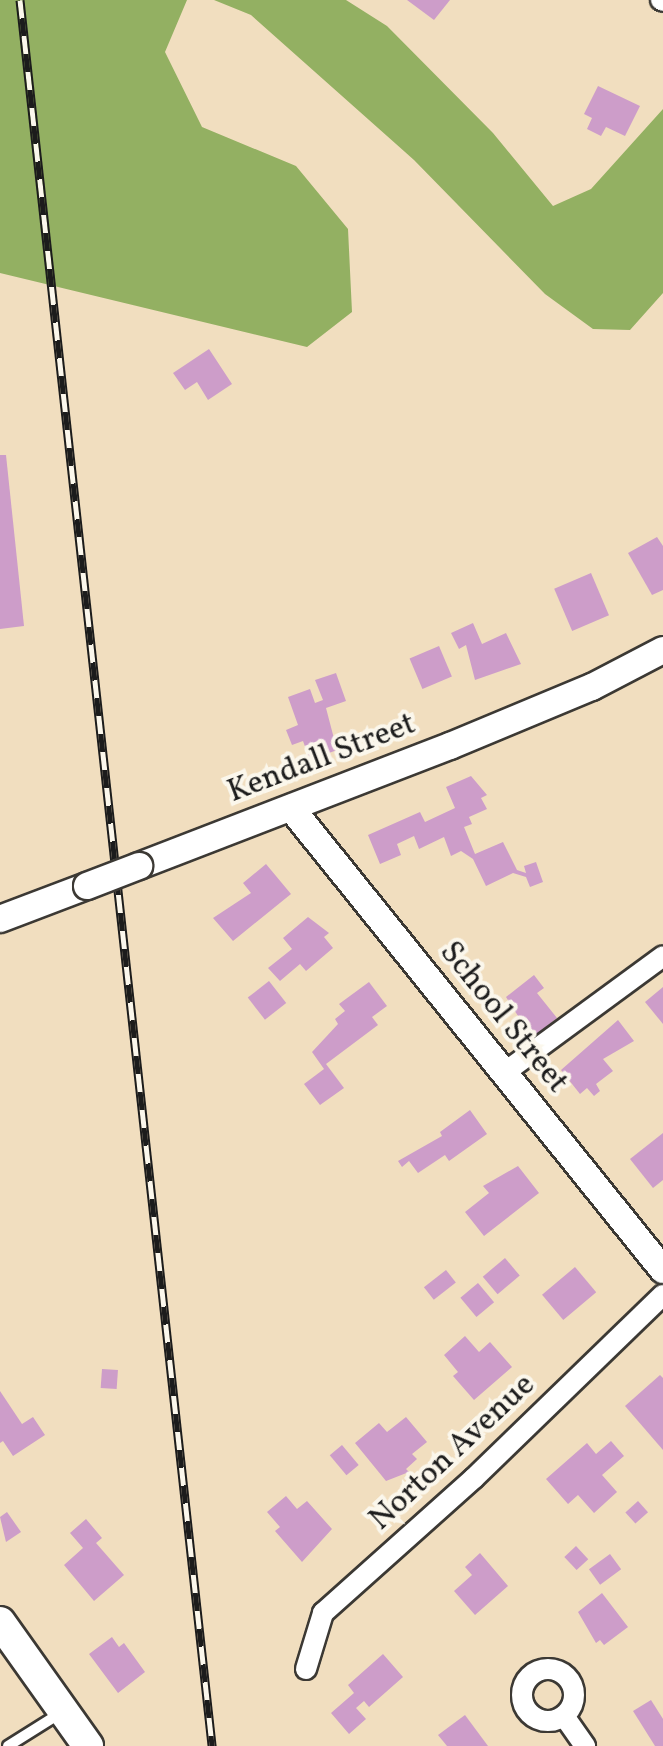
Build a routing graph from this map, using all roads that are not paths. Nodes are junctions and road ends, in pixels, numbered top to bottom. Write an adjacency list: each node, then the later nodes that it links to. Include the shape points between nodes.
1 (663, 650): 2 (street, Kendall Street, via 592,687)
2 (291, 808): 3 (street, Kendall Street, bridge); 5 (street, School Street)
3 (0, 919)
4 (663, 956): 5 (street)
5 (504, 1073): 6 (street, School Street)
6 (663, 1270)
7 (663, 1295): 9 (street, Norton Avenue, via 474,1478 323,1613)
8 (2, 1628): 10 (main road)
9 (306, 1669)
10 (63, 1711): 12 (lane); 13 (main road)
11 (564, 1716): 14 (street)
12 (8, 1746)
13 (88, 1746)
14 (585, 1746)

